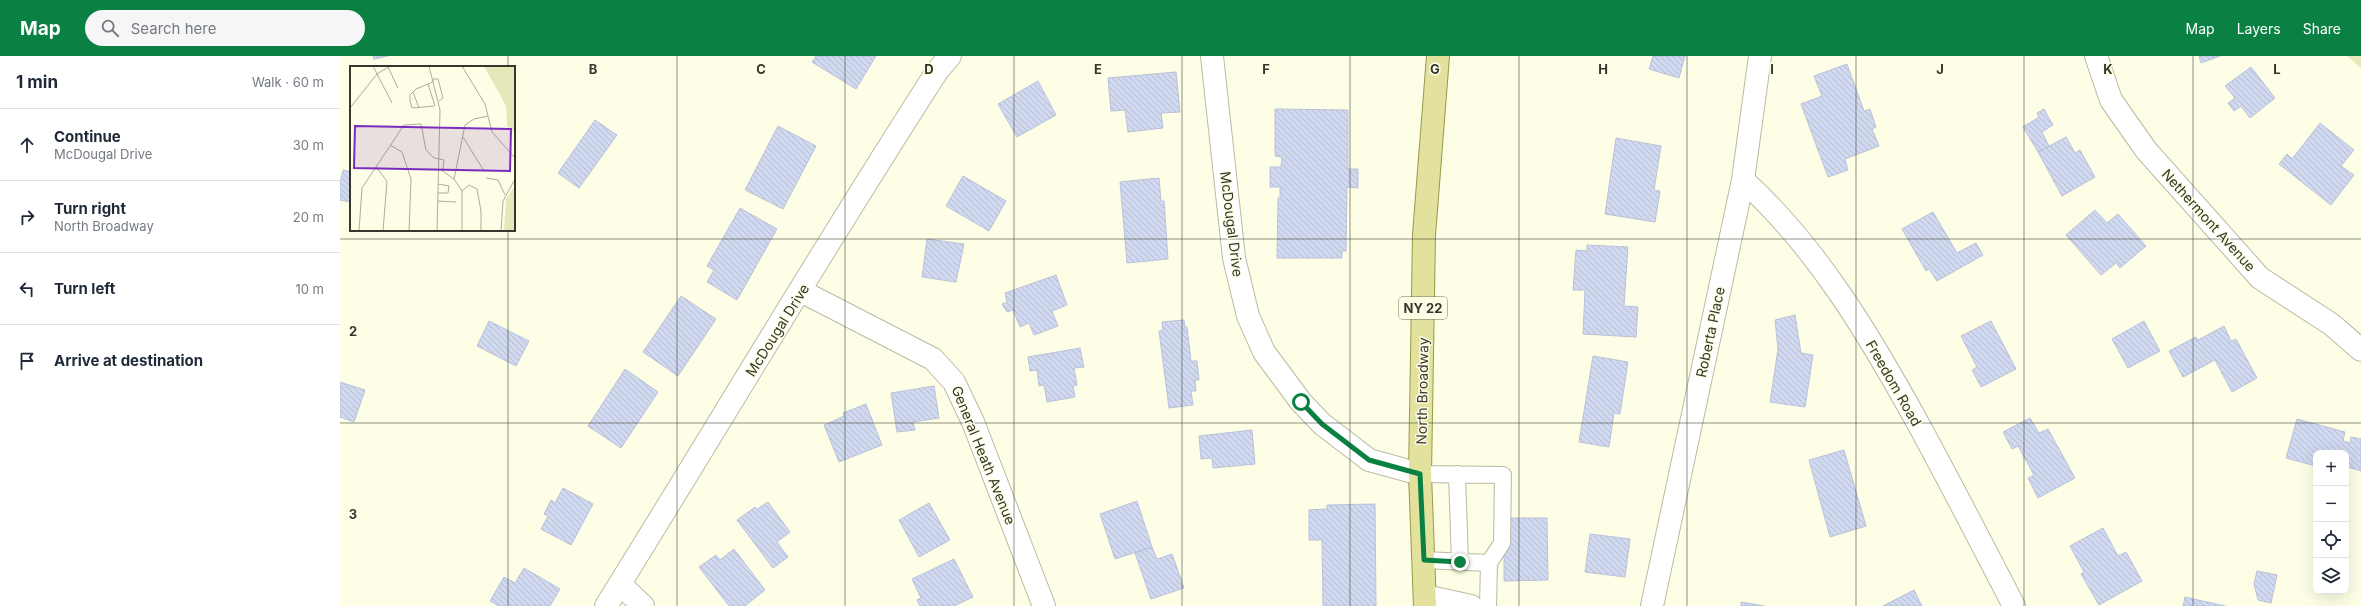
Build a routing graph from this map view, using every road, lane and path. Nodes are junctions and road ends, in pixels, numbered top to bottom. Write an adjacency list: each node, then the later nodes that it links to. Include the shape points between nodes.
1 (950, 56): 7 (street, McDougal Drive, via 938,70 860,191)
2 (1212, 56): 9 (street, McDougal Drive, via 1234,258 1248,316 1264,352 1301,402 1322,424 1369,460)
3 (1438, 56): 9 (main road, North Broadway / NY 22, via 1424,235)
4 (1760, 56): 6 (street, Roberta Place)
5 (2096, 56): 8 (street, Nethermont Avenue, via 2111,100 2146,150 2260,278 2331,324)
6 (1743, 180): 21 (street, Roberta Place); 22 (street, Freedom Road, via 1769,203 1830,279 1888,370)
7 (801, 291): 14 (street, McDougal Drive); 18 (street, General Heath Avenue, via 933,359 954,382 973,422)
8 (2361, 350)
9 (1420, 474): 10 (lane); 11 (main road, North Broadway / NY 22)
10 (1457, 474): 12 (lane); 13 (lane, via 1503,475 1502,543)
11 (1424, 560): 12 (lane); 15 (main road, North Broadway / NY 22)
12 (1460, 562): 13 (lane)
13 (1490, 563): 20 (lane)
14 (620, 584): 16 (street, McDougal Drive); 17 (street)
15 (1425, 601): 19 (street)
16 (606, 606)
17 (643, 606)
18 (1044, 606)
19 (1471, 606)
20 (1488, 606)
21 (1652, 606)
22 (2014, 606)

